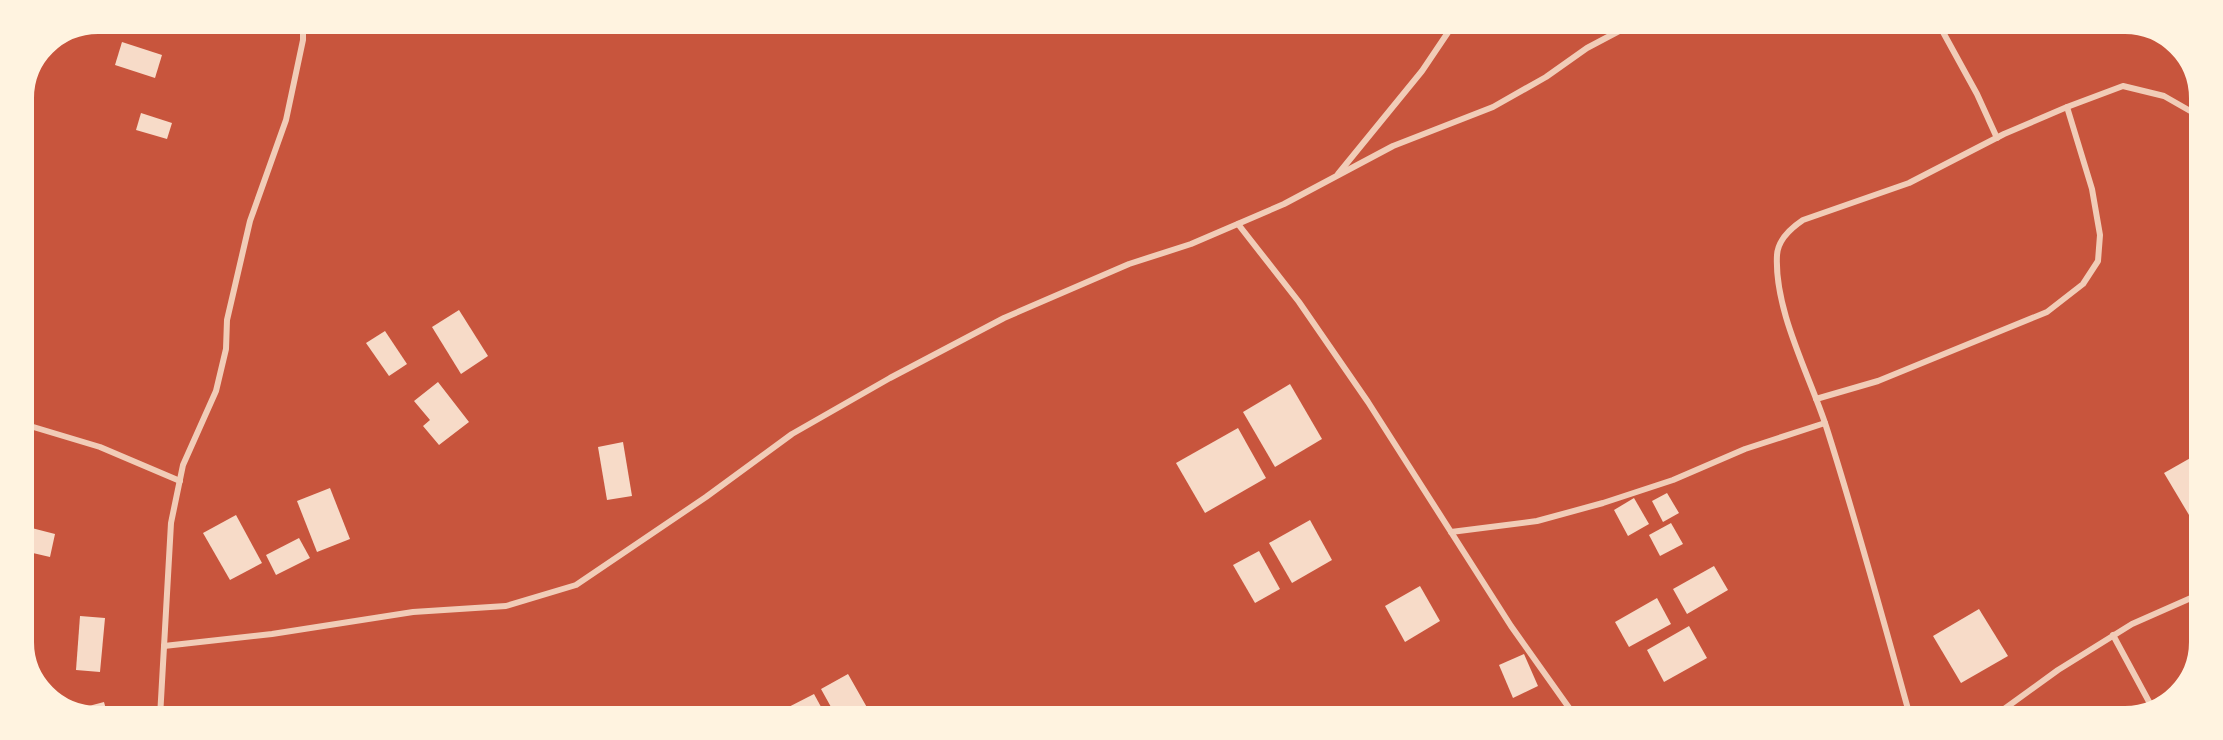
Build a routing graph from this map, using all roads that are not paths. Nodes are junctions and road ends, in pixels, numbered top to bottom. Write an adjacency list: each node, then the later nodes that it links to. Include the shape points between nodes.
1 (303, 30): 13 (street, via 286,120 250,221 227,320 216,391 183,465)
2 (1450, 30): 8 (street)
3 (1621, 30): 8 (street, via 1493,107 1393,146)
4 (1942, 30): 7 (street)
5 (2067, 107): 6 (street, via 2123,86 2164,96); 7 (street); 10 (street, via 2100,235 2098,261 2083,284 2047,312 1878,381)
6 (2193, 113)
7 (1996, 138): 10 (street, via 1909,183 1803,220 1784,237 1777,252 1783,303)
8 (1336, 176): 9 (street)
9 (1238, 224): 14 (street, via 1368,402); 17 (street, via 1129,264 1004,318 890,378 792,435 576,585 506,606 413,612)
10 (1816, 399): 11 (street)
11 (1824, 423): 14 (street, via 1603,503 1537,521); 21 (street)
12 (30, 426): 13 (street, via 100,447)
13 (180, 481): 17 (street, via 171,523)
14 (1451, 532): 20 (street)
15 (2193, 597): 16 (street)
16 (2114, 635): 18 (street); 22 (street)
17 (164, 646): 19 (street)
18 (2151, 705)
19 (160, 710)
20 (1570, 710)
21 (1908, 710)
22 (2003, 710)

